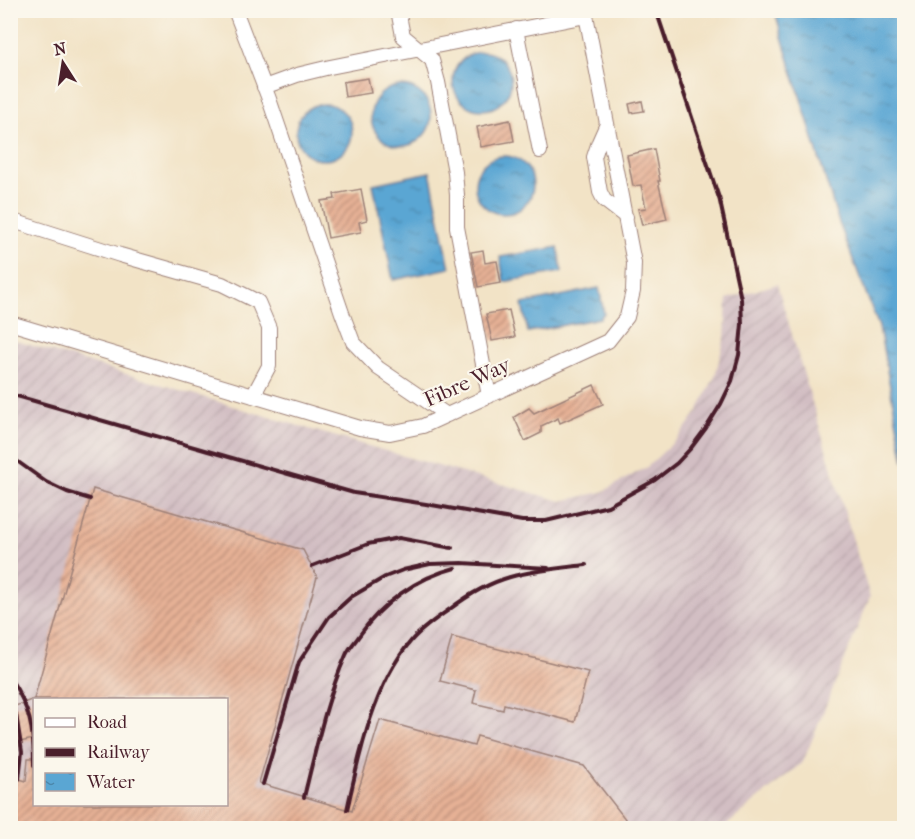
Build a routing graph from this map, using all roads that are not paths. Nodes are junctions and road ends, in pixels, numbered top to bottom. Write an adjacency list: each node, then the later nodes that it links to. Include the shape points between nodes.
1 (235, 10): 6 (lane)
2 (398, 10): 5 (lane, via 403,36)
3 (586, 13): 4 (lane); 7 (lane, Fibre Way)
4 (516, 29): 5 (lane); 8 (lane)
5 (418, 48): 6 (lane, via 297,75); 13 (lane, via 432,60 438,82 455,172 457,227)
6 (264, 87): 14 (lane, via 353,342 378,368)
7 (608, 124): 9 (lane, Fibre Way); 9 (lane, via 594,157 600,192)
8 (540, 151)
9 (626, 217): 13 (lane, Fibre Way, via 634,263 627,317 608,341)
10 (10, 220): 12 (lane, via 222,284 258,302 269,328 269,366)
11 (10, 323): 12 (lane, Fibre Way)
12 (253, 396): 14 (lane, Fibre Way, via 390,433 423,426)
13 (489, 396): 14 (lane, Fibre Way)
14 (447, 415)

